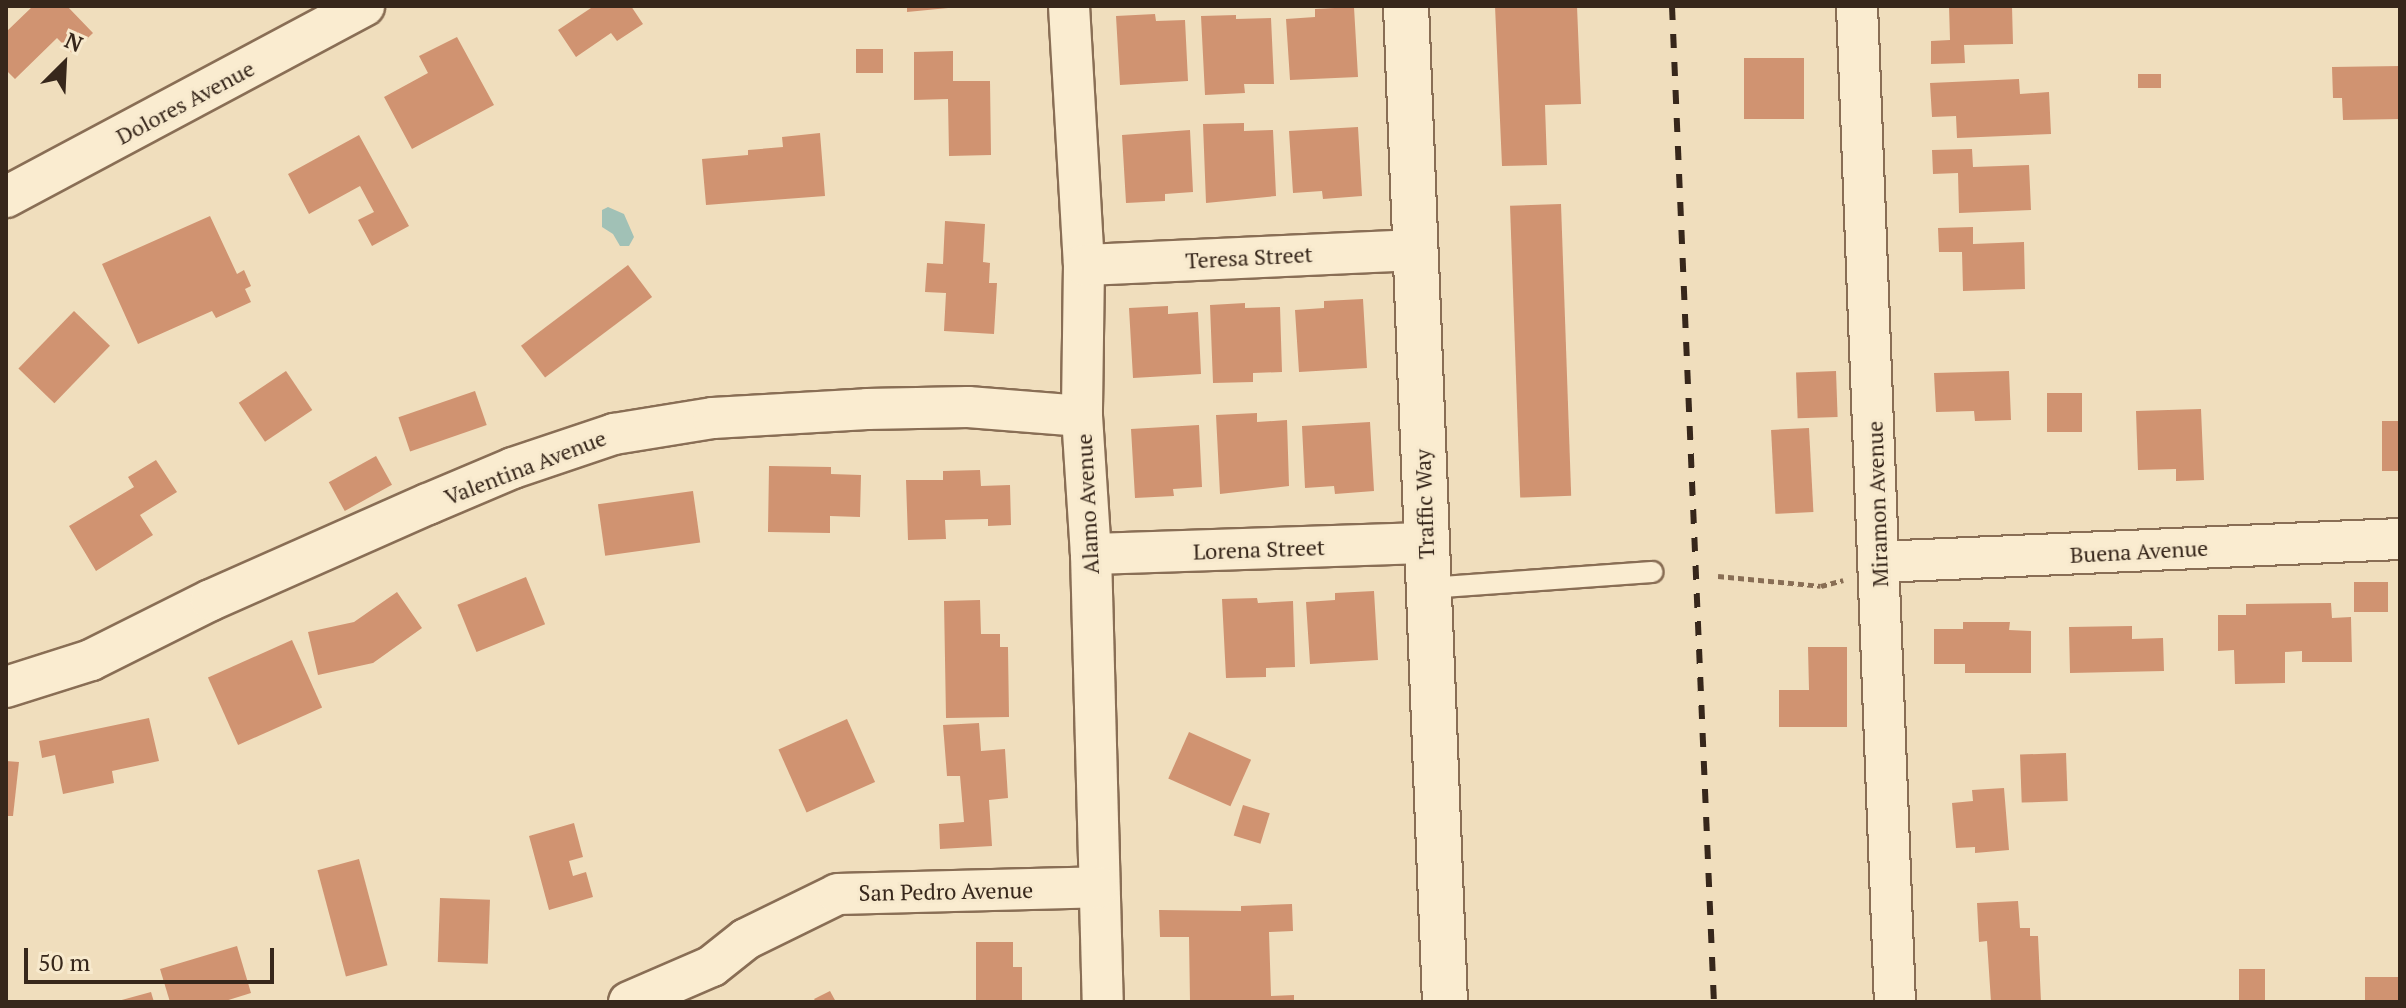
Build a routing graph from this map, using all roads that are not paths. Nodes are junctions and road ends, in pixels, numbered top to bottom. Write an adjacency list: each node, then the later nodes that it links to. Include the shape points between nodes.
1 (364, 6): 5 (street, Dolores Avenue)
2 (1069, 6): 7 (street, Alamo Avenue)
3 (1406, 6): 6 (street, Traffic Way)
4 (1857, 6): 12 (street, Miramon Avenue)
5 (6, 197)
6 (1413, 250): 7 (street, Teresa Street); 10 (street, Traffic Way)
7 (1084, 265): 8 (street, Alamo Avenue)
8 (1082, 416): 11 (street, Alamo Avenue); 15 (street, Valentina Avenue, via 968,407 867,409 713,418 614,434 428,504 211,600 91,660)
9 (2400, 539): 12 (street, Buena Avenue)
10 (1426, 543): 11 (street, Lorena Street); 14 (street, Traffic Way)
11 (1091, 554): 16 (street, Alamo Avenue)
12 (1879, 569): 20 (street, Miramon Avenue)
13 (1652, 572): 14 (lane)
14 (1428, 588): 19 (street, Traffic Way)
15 (6, 687)
16 (1098, 887): 17 (street, San Pedro Avenue, via 838,894 746,939 712,966); 18 (street, Alamo Avenue)
17 (629, 1002)
18 (1103, 1002)
19 (1445, 1002)
20 (1895, 1002)

